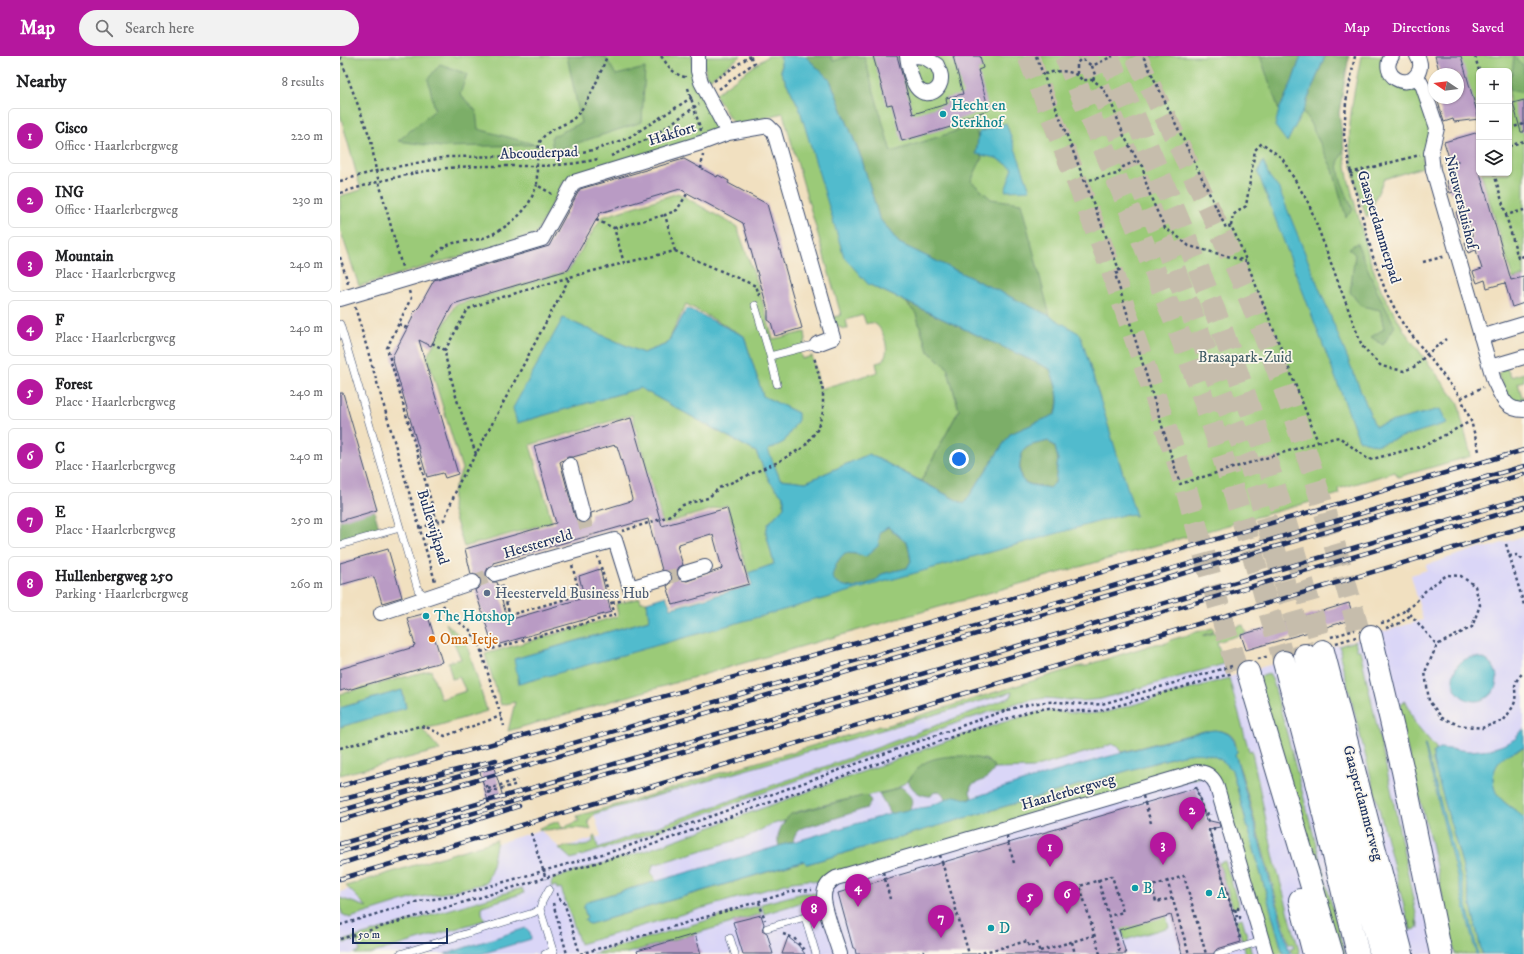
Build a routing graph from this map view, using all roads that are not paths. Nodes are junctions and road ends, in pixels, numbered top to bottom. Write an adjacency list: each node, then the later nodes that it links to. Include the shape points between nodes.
1 (698, 56): 7 (street, via 698,71)
2 (907, 56): 3 (street, via 917,88 925,93 935,92 941,76 937,65 924,57)
3 (916, 56)
4 (1392, 56): 6 (street, via 1388,65 1395,79 1402,82 1410,81)
5 (1417, 56): 6 (street, Nieuwersluishof, via 1421,68)
6 (1417, 76): 12 (street, Nieuwersluishof, via 1437,128 1431,152 1433,170)
7 (728, 133): 8 (street, Hakfort, via 574,182 542,239); 13 (street, Hakfort, via 768,126 774,132 833,338)
8 (340, 299)
9 (755, 305): 14 (lane)
10 (340, 324): 21 (lane)
11 (1524, 324): 12 (street)
12 (1481, 337): 16 (street, Nieuwersluishof)
13 (813, 344): 14 (lane, Hakfort)
14 (770, 356): 17 (lane)
15 (1524, 357): 16 (street)
16 (1490, 367): 18 (street, Nieuwersluishof, via 1506,405 1516,410)
17 (777, 384)
18 (1524, 410)
19 (570, 465): 20 (street, Heesterveld)
20 (583, 515)
21 (400, 528): 22 (lane); 28 (lane, via 418,590)
22 (340, 545)
23 (704, 567): 24 (street)
24 (685, 573)
25 (496, 574): 26 (street, Heesterveld, via 568,552 591,542 615,540 630,588)
26 (664, 578)
27 (473, 582): 28 (street)
28 (433, 596): 29 (street)
29 (381, 613)
30 (1369, 632): 32 (lane); 34 (highway); 52 (highway, via 1395,788)
31 (1280, 658): 49 (highway, via 1318,790)
32 (1377, 696)
33 (1388, 739): 34 (lane)
34 (1406, 787): 53 (highway)
35 (549, 890): 36 (lane)
36 (540, 909): 40 (lane); 41 (lane)
37 (767, 928): 44 (lane, via 805,917)
38 (730, 938): 43 (lane)
39 (1261, 946): 45 (street, Haarlerbergweg, via 1216,784 1212,777 1201,772 836,878 828,884 824,900); 46 (lane, bridge, via 1242,944)
40 (553, 953): 42 (lane)
41 (400, 954)
42 (545, 954)
43 (734, 954)
44 (816, 954)
45 (840, 954)
46 (1218, 954)
47 (1314, 954): 48 (highway, via 1259,745 1242,669)
48 (1332, 954)
49 (1358, 954)
50 (1381, 954): 51 (highway, Gaasperdammerweg, via 1323,647)
51 (1402, 954)
52 (1428, 954)
53 (1441, 954)

